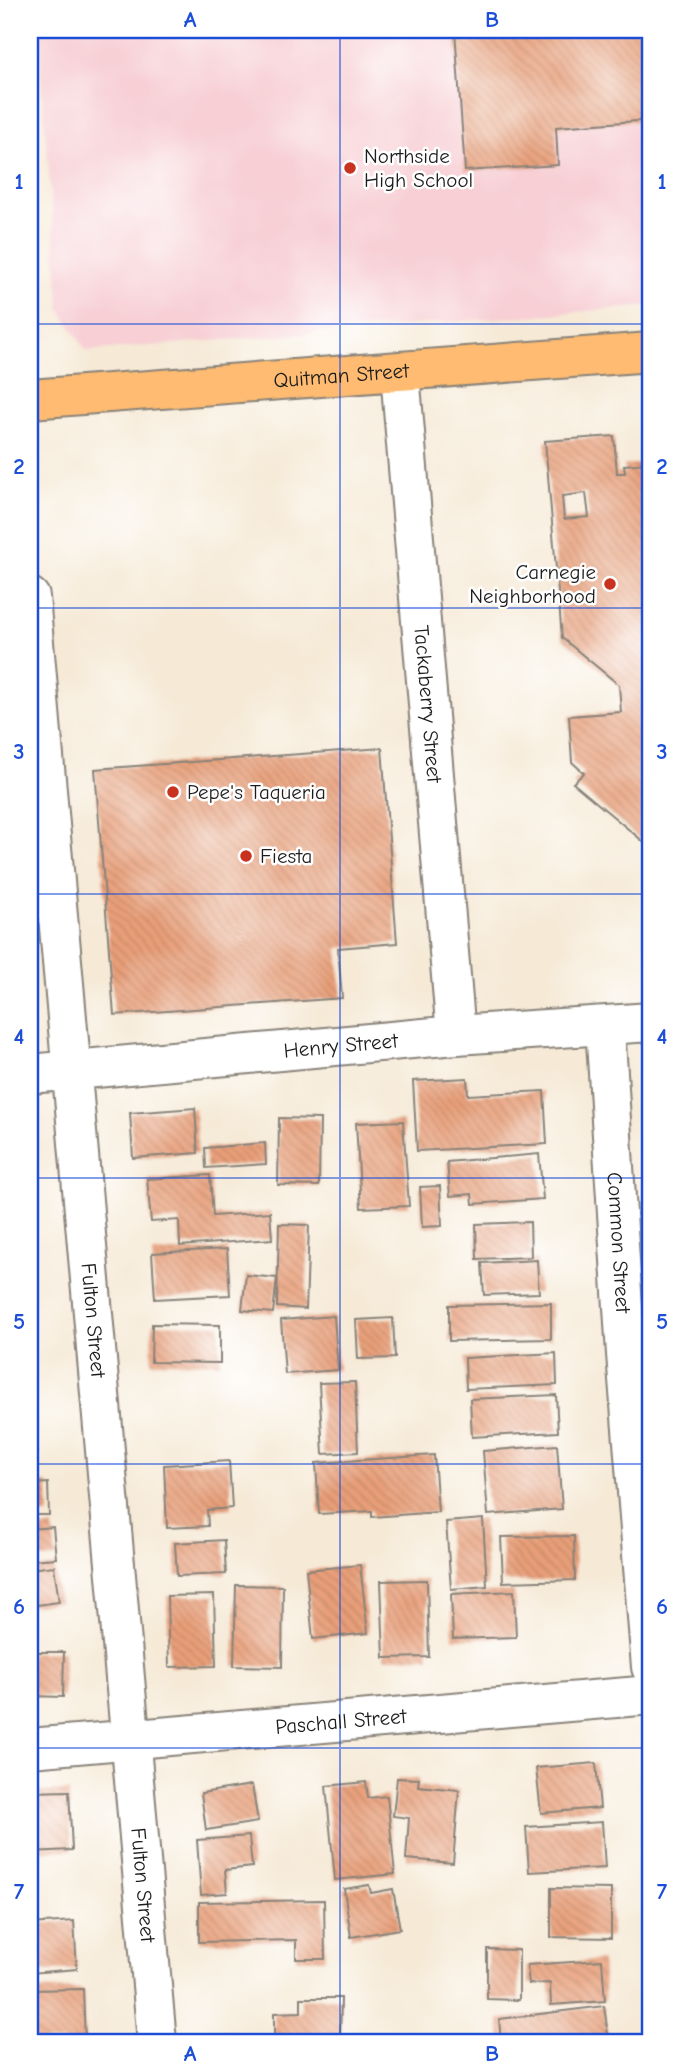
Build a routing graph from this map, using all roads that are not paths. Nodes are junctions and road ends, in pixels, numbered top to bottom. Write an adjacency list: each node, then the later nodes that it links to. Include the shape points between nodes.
1 (651, 352): 2 (main road, Quitman Street)
2 (400, 373): 3 (main road, Quitman Street); 7 (street, Tackaberry Street)
3 (30, 399)
4 (30, 597): 8 (street, Fulton Street)
5 (651, 1021): 6 (street, Henry Street)
6 (605, 1026): 7 (street, Henry Street); 10 (street, Common Street)
7 (456, 1035): 8 (street, Henry Street)
8 (70, 1070): 9 (street, Henry Street); 12 (street, Fulton Street)
9 (30, 1074)
10 (651, 1667)
11 (651, 1695): 12 (street, Paschall Street)
12 (132, 1740): 13 (street, Paschall Street); 14 (street, Fulton Street)
13 (30, 1748)
14 (157, 2042)

